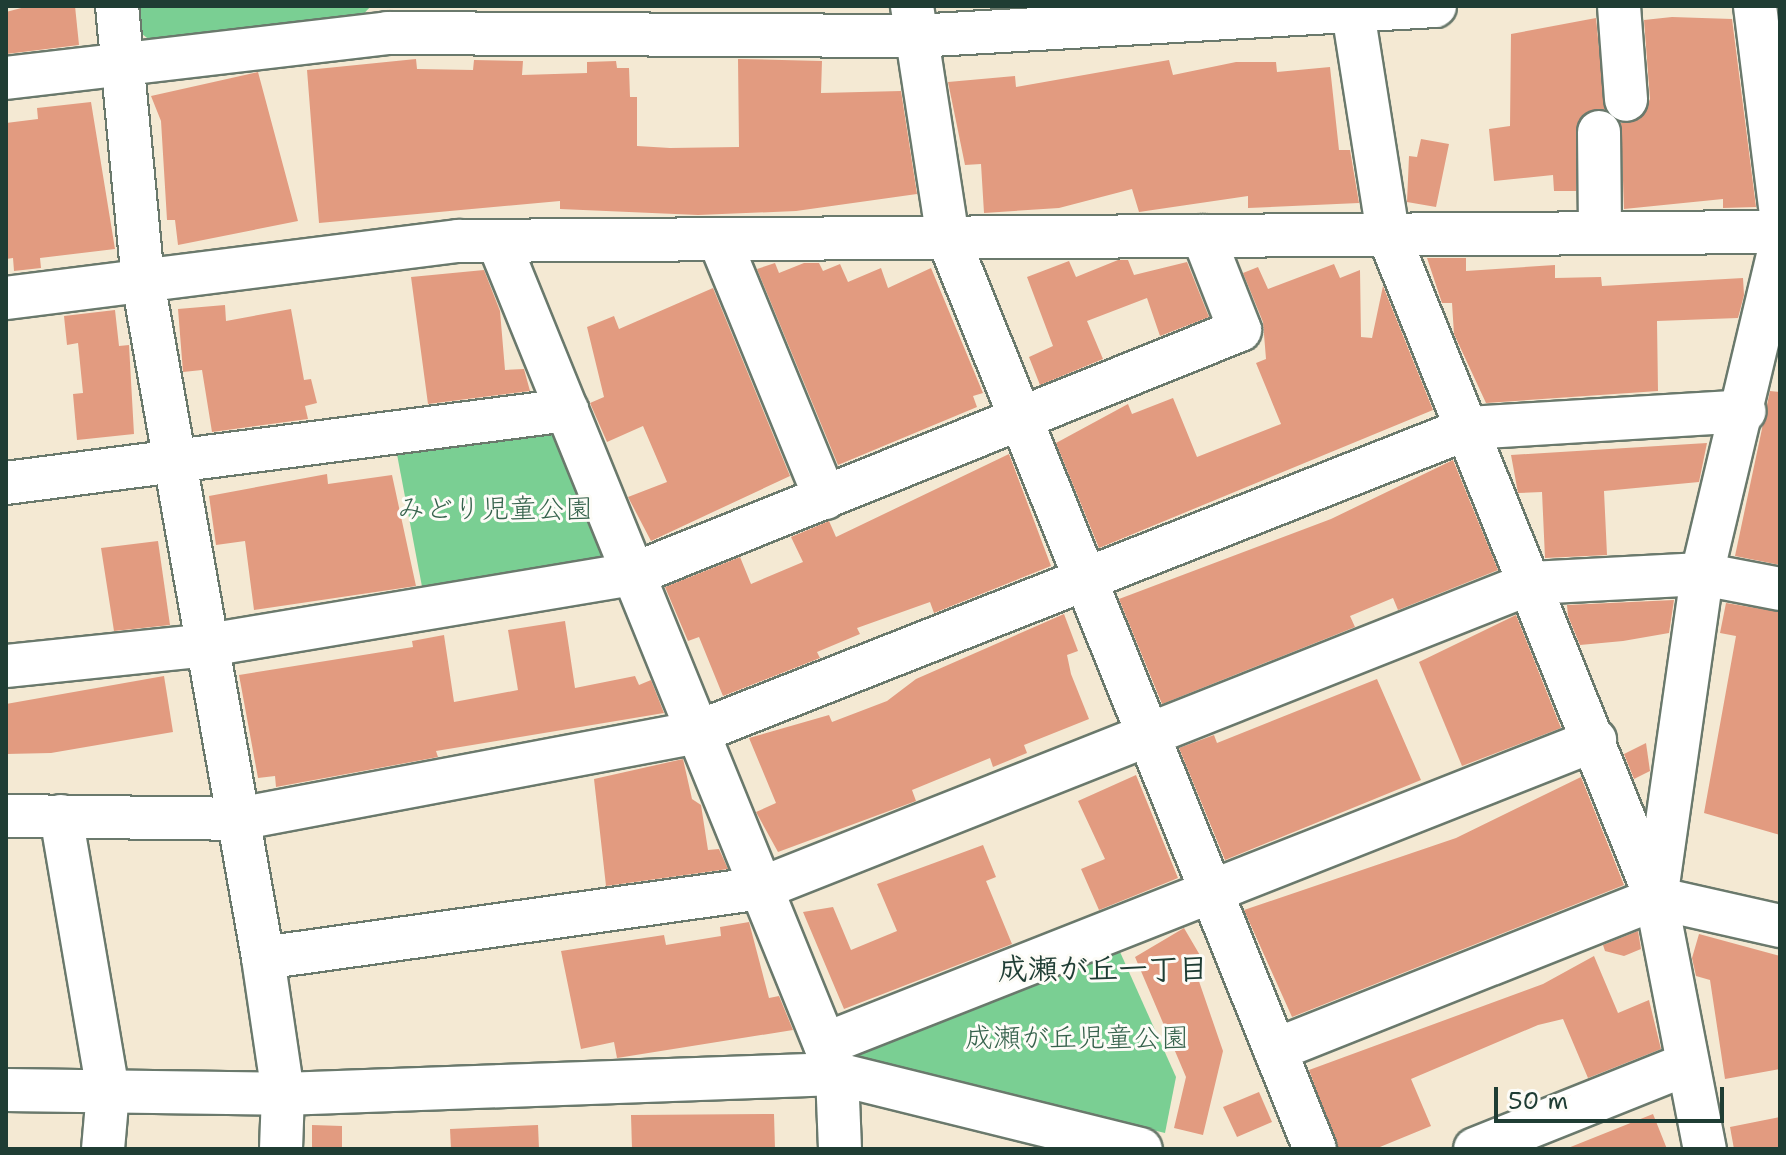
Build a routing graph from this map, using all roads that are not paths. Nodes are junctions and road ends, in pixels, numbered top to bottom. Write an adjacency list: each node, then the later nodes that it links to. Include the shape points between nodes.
1 (117, 6): 9 (street)
2 (1435, 6): 5 (street)
3 (1619, 6): 11 (street)
4 (1755, 6): 13 (street)
5 (1353, 8): 8 (street); 16 (street)
6 (386, 19): 7 (street); 9 (street)
7 (650, 21): 8 (street)
8 (914, 21): 18 (street)
9 (122, 64): 10 (street); 22 (street)
10 (6, 78)
11 (1626, 100)
12 (1599, 132): 15 (street)
13 (1780, 208)
14 (1780, 232): 15 (street)
15 (1600, 233): 16 (street)
16 (1388, 234): 17 (street); 27 (street)
17 (1203, 236): 18 (street); 26 (street, via 1240,330)
18 (948, 238): 19 (street); 26 (street)
19 (719, 239): 20 (street); 30 (street)
20 (498, 241): 22 (street); 24 (street)
21 (1780, 246): 25 (street)
22 (143, 282): 23 (street); 28 (street)
23 (6, 298)
24 (567, 410): 28 (street); 31 (street)
25 (1744, 411): 27 (street); 32 (street)
26 (1021, 420): 30 (street); 33 (street)
27 (1469, 428): 33 (street); 34 (street)
28 (173, 464): 29 (street); 36 (street)
29 (6, 483)
30 (825, 498): 31 (street)
31 (634, 574): 36 (street); 38 (street)
32 (1702, 574): 34 (street); 35 (street); 46 (street)
33 (1086, 581): 38 (street); 39 (street)
34 (1531, 583): 39 (street); 40 (street)
35 (1780, 589)
36 (208, 645): 37 (street); 43 (street)
37 (6, 666)
38 (698, 732): 43 (street); 44 (street)
39 (1147, 732): 44 (street); 45 (street)
40 (1595, 740): 45 (street); 46 (street)
41 (6, 816): 42 (street)
42 (61, 816): 43 (street); 53 (street)
43 (238, 819): 48 (street)
44 (762, 888): 48 (street); 50 (street)
45 (1211, 891): 49 (street); 50 (street)
46 (1656, 898): 47 (street); 49 (street); 51 (street)
47 (1780, 926)
48 (263, 958): 54 (street)
49 (1275, 1050): 59 (street)
50 (831, 1059): 54 (street); 57 (street); 58 (street)
51 (1687, 1064): 60 (street); 61 (street)
52 (6, 1090): 53 (street)
53 (108, 1092): 54 (street); 55 (street)
54 (283, 1094): 56 (street)
55 (103, 1149)
56 (281, 1149)
57 (840, 1149)
58 (1141, 1149)
59 (1315, 1149)
60 (1475, 1149)
61 (1705, 1149)

